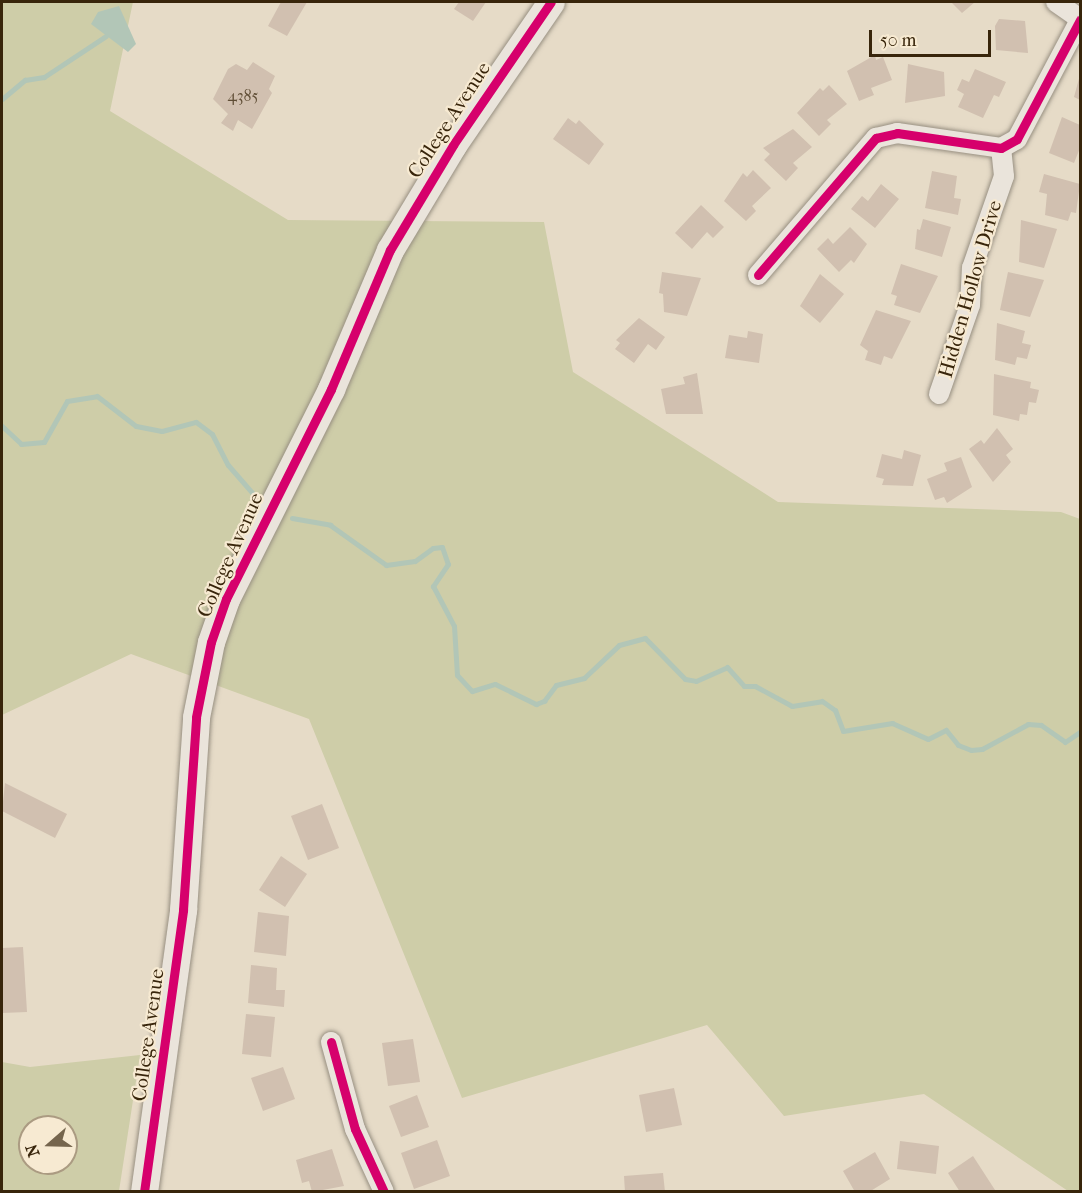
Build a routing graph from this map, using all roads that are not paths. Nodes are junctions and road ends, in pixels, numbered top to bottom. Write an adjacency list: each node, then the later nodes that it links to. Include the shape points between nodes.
1 (551, 2): 8 (street, College Avenue, via 453,145 390,250 331,389 249,549 218,621 198,694 183,910)
2 (1056, 2): 3 (street)
3 (1080, 19): 4 (street, via 1025,129)
4 (1001, 147): 5 (street, via 897,133 876,138); 6 (street, Hidden Hollow Drive, via 1005,176 972,268 970,305)
5 (758, 275)
6 (939, 394)
7 (331, 1042): 9 (street, via 355,1129)
8 (144, 1191)
9 (384, 1191)

